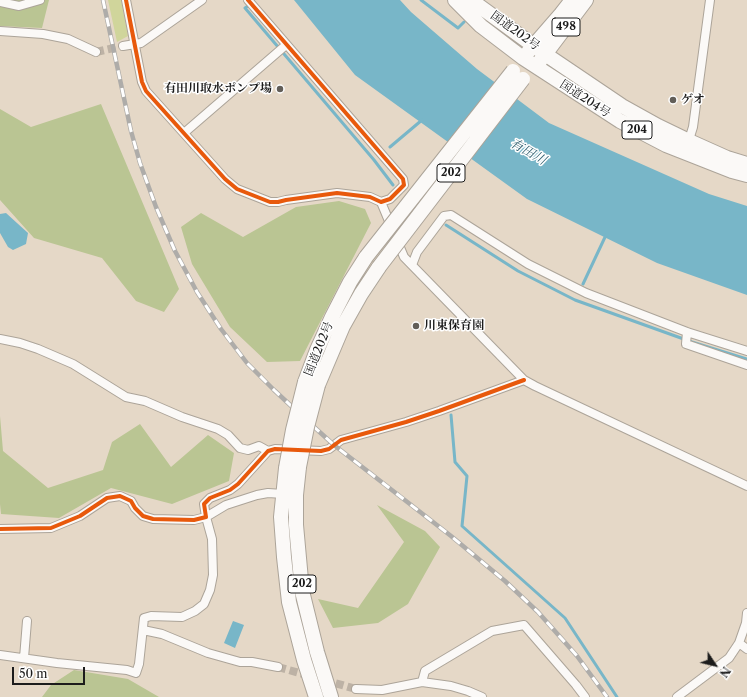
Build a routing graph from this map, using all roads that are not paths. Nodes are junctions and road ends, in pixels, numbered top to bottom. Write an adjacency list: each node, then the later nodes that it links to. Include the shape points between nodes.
1 (40, 0): 10 (street, via 19,6)
2 (126, 0): 12 (street)
3 (202, 0): 12 (street, via 141,42)
4 (248, 0): 13 (street)
5 (456, 0): 18 (highway, 国道202号, via 481,26)
6 (471, 0): 14 (highway, 国道202号)
7 (572, 0): 14 (highway, 498)
8 (586, 0): 17 (highway, 498)
9 (710, 0): 22 (street, via 693,127)
10 (0, 2)
11 (0, 30): 16 (street, via 68,39)
12 (134, 44): 15 (street); 21 (street, via 146,91)
13 (286, 45): 21 (street); 25 (street, via 404,179 404,185 390,199)
14 (534, 45): 17 (highway, 国道202号); 18 (highway)
15 (123, 46)
16 (96, 52)
17 (545, 54): 19 (highway, 国道202号 / 202); 22 (highway, 国道204号 / 204)
18 (523, 58): 19 (highway, 国道202号); 20 (highway, 国道202号 / 202)
19 (536, 66): 20 (highway, 国道202号 / 202); 22 (highway, 国道204号 / 204, via 620,121 666,145)
20 (518, 75): 32 (highway, 国道202号 / 202, bridge, via 379,267 361,294); 32 (highway, 国道202号 / 202, bridge, via 366,257 348,285 317,350)
21 (184, 133): 25 (street, via 237,189 270,202 338,194 370,197)
22 (687, 147): 23 (highway, 国道204号 / 204); 24 (highway, 国道204号 / 204, via 732,171)
23 (747, 164)
24 (747, 175)
25 (381, 202): 26 (street, via 404,257)
26 (412, 265): 27 (street, via 417,252 444,216 451,215 528,264 586,293); 31 (street)
27 (687, 332): 29 (street); 30 (street, via 686,344)
28 (0, 339): 33 (street, via 38,349 73,364 126,397 145,401 218,429 228,434 240,448 248,450 258,446)
29 (747, 351)
30 (747, 365)
31 (524, 380): 33 (street, via 432,414 341,440 329,449); 35 (street)
32 (312, 384): 34 (highway, 国道202号 / 202, bridge, via 307,427)
33 (268, 451): 37 (street, via 238,484 210,498 204,504)
34 (293, 468): 36 (highway, 国道202号 / 202); 51 (highway, 国道202号 / 202, via 302,591)
35 (747, 486)
36 (283, 494): 37 (street, via 268,493 257,496 226,505); 50 (highway, 国道202号 / 202, via 281,517 289,602)
37 (206, 516): 38 (street, via 194,520 153,519 143,516 131,501 120,496 107,498 80,516 51,528); 41 (street, via 212,540 213,575 204,604 195,612 182,617 144,618)
38 (0, 529)
39 (747, 613): 42 (street)
40 (27, 621): 45 (street)
41 (143, 630): 45 (street, via 136,674 127,670); 46 (street, via 162,634 208,653 240,662)
42 (739, 643): 43 (street); 54 (street, via 729,658)
43 (747, 649)
44 (0, 655): 45 (street)
45 (24, 658)
46 (278, 667)
47 (422, 682): 49 (street); 52 (street, via 451,686); 53 (street, via 425,671 492,632 524,625)
48 (356, 689): 49 (street)
49 (381, 694)
50 (316, 697)
51 (331, 697)
52 (482, 697)
53 (585, 697)
54 (677, 697)

